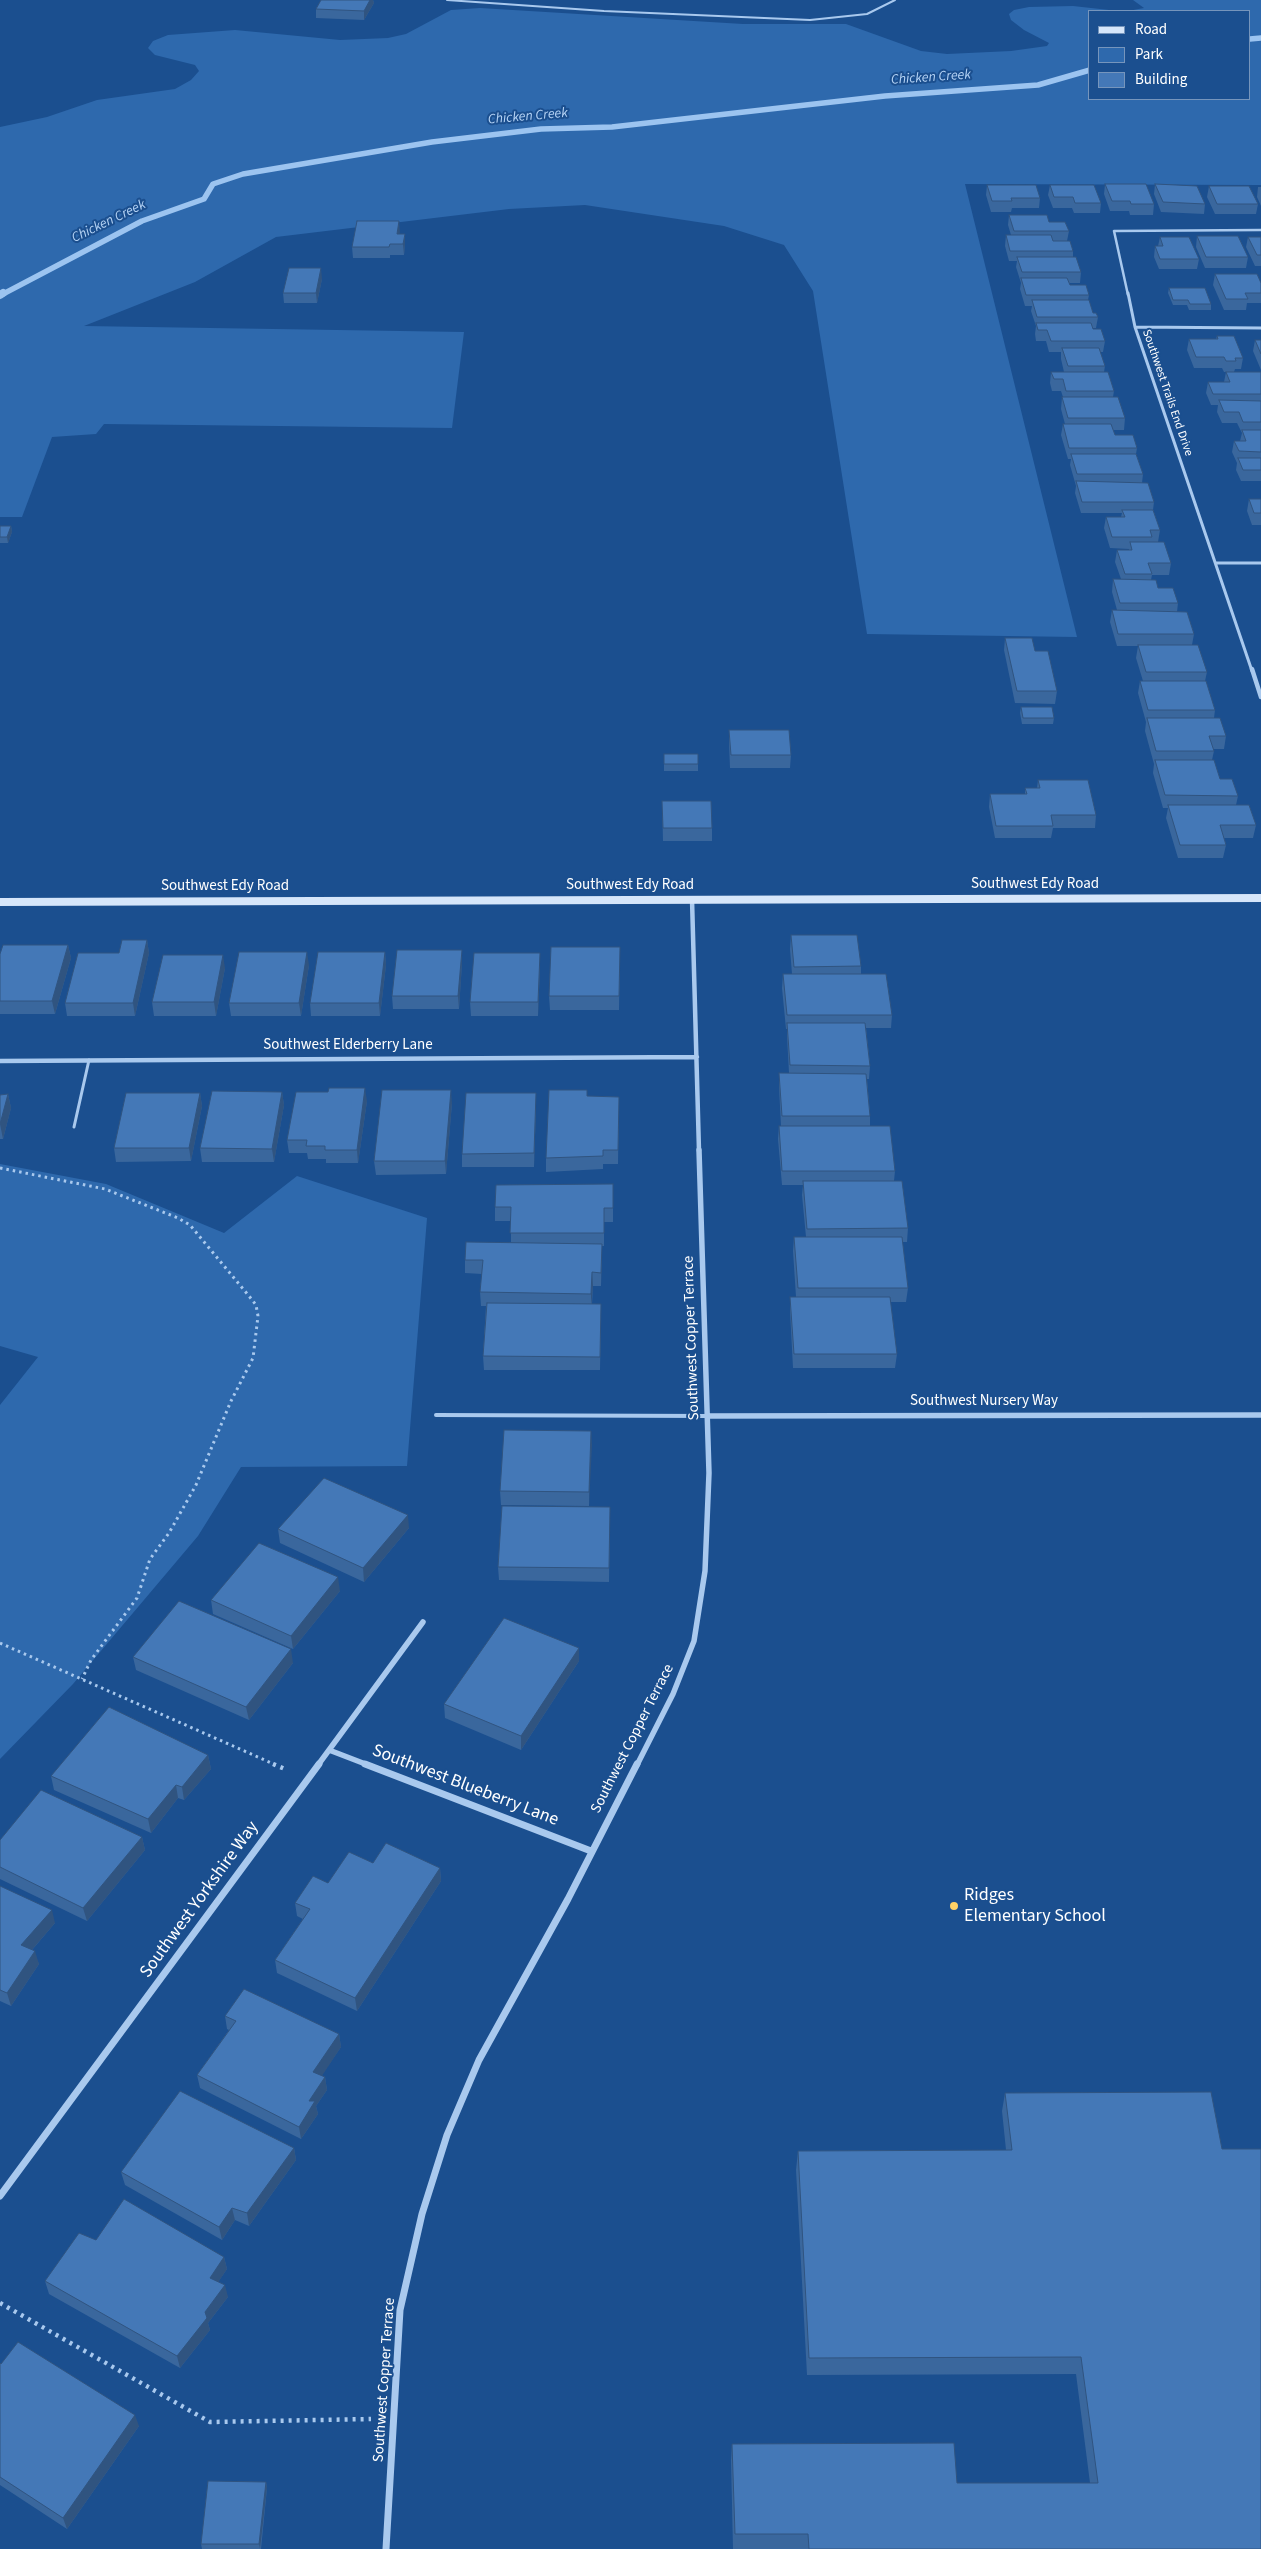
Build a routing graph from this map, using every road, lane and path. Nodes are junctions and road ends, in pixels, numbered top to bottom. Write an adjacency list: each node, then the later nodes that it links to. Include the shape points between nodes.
1 (447, 0): 2 (lane, via 784,20 846,18 867,14)
2 (895, 0)
3 (1261, 230): 4 (street, Southwest Trails End Drive, via 1114,231)
4 (1135, 327): 5 (street); 6 (street, Southwest Trails End Drive)
5 (1261, 328)
6 (1216, 563): 7 (street); 8 (street, Southwest Trails End Drive)
7 (1261, 563)
8 (1261, 697)
9 (1261, 898): 10 (main road, Southwest Edy Road)
10 (692, 899): 11 (main road, Southwest Edy Road); 12 (street, Southwest Copper Terrace)
11 (0, 902)
12 (697, 1057): 13 (street, Southwest Elderberry Lane); 19 (street, Southwest Copper Terrace)
13 (89, 1060): 14 (street, Southwest Elderberry Lane); 15 (lane)
14 (0, 1061)
15 (74, 1127)
16 (0, 1168): 22 (path, via 105,1189 178,1218 190,1225 249,1296 256,1305 258,1316 253,1358 231,1401 196,1486 150,1559 137,1598 96,1652)
17 (436, 1415): 19 (lane)
18 (1261, 1415): 19 (street, Southwest Nursery Way)
19 (708, 1416): 25 (street, Southwest Copper Terrace, via 707,1540 704,1583 694,1641 673,1694)
20 (423, 1622): 23 (street, Southwest Yorkshire Way)
21 (0, 1643): 22 (path)
22 (82, 1679): 24 (path)
23 (329, 1750): 24 (street, Southwest Yorkshire Way); 25 (street, Southwest Blueberry Lane)
24 (307, 1779): 26 (street, Southwest Yorkshire Way)
25 (591, 1850): 28 (street, Southwest Copper Terrace, via 568,1899 479,2060 447,2135 422,2214 400,2310)
26 (0, 2196)
27 (0, 2303): 28 (path, via 210,2422)
28 (394, 2418): 29 (street, Southwest Copper Terrace)
29 (386, 2549)

